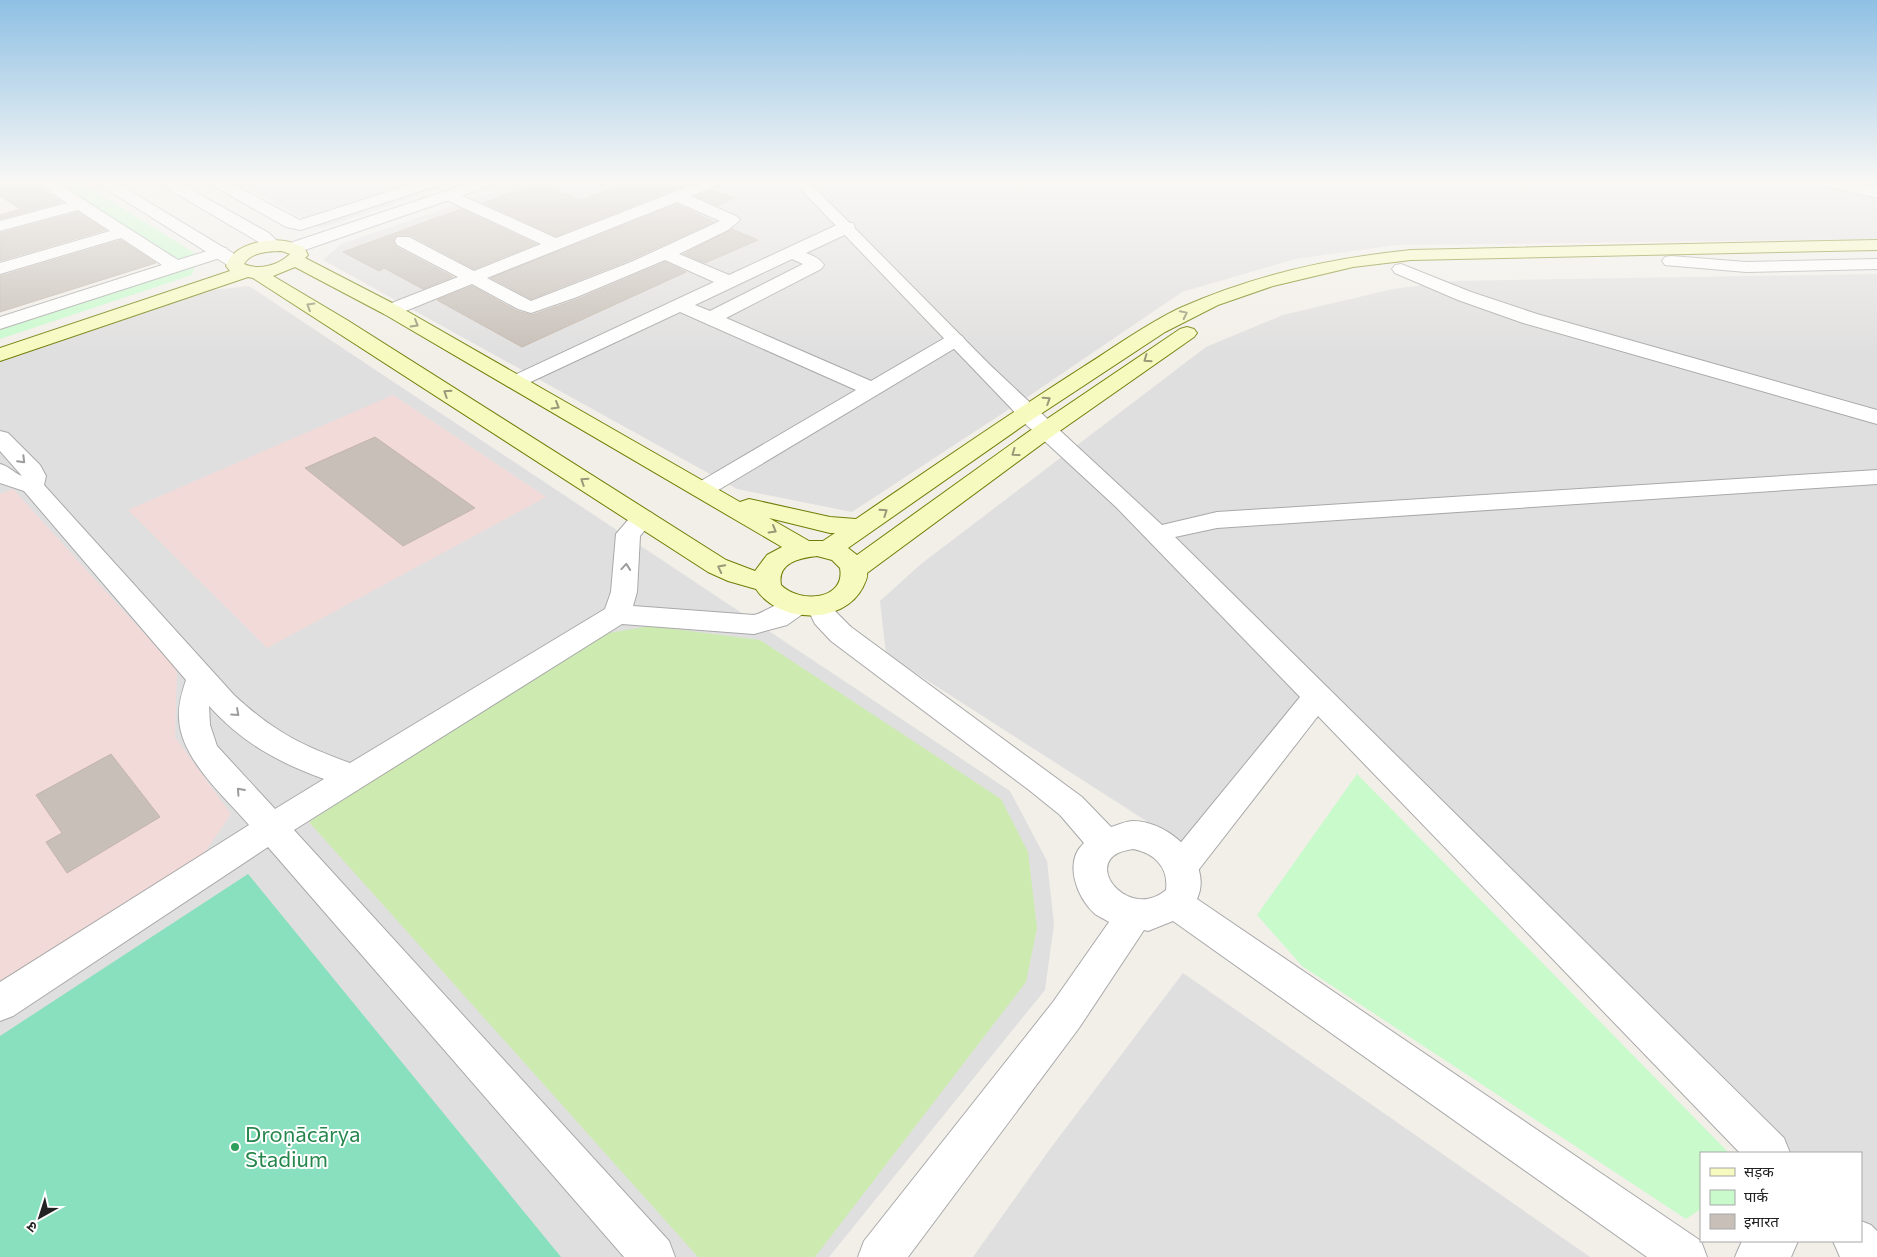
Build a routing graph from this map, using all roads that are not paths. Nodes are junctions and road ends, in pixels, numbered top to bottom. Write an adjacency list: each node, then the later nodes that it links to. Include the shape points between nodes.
1 (101, 239): 25 (street)
2 (133, 239): 24 (street)
3 (198, 239): 22 (street)
4 (265, 239): 15 (street)
5 (334, 239): 18 (street)
6 (543, 239): 13 (street)
7 (572, 239): 13 (street)
8 (699, 239): 19 (street)
9 (822, 239): 17 (street)
10 (858, 239): 34 (street)
11 (403, 241): 27 (street)
12 (1877, 241): 16 (street)
13 (557, 245): 27 (street)
14 (1877, 245): 16 (main road)
15 (273, 246): 18 (main road); 22 (main road, via 249,252)
16 (1648, 249): 39 (main road, one-way to 16, via 1184,313 1244,290 1322,267 1411,255)
17 (791, 253): 28 (street); 31 (street, via 815,265)
18 (294, 254): 22 (main road, via 286,265); 30 (main road)
19 (665, 254): 27 (street, via 531,307); 28 (street)
20 (1877, 257): 21 (main road)
21 (1670, 261): 23 (street, via 1746,266); 26 (main road)
22 (240, 264): 24 (street); 32 (main road, one-way to 22); 35 (main road); 36 (main road)
23 (1877, 264)
24 (176, 266): 33 (street)
25 (0, 269)
26 (1401, 269): 40 (street, via 1461,296 1521,316); 41 (main road, one-way to 41, via 1288,292 1247,304 1210,320 1174,340)
27 (473, 278): 30 (street)
28 (729, 282): 29 (street)
29 (680, 305): 31 (street); 37 (street)
30 (385, 307): 32 (main road); 37 (main road, one-way to 37)
31 (710, 318): 38 (street)
32 (336, 321): 47 (main road, one-way to 32)
33 (0, 323)
34 (956, 340): 38 (street); 39 (street)
35 (0, 346)
36 (0, 355)
37 (515, 382): 46 (main road, one-way to 46)
38 (872, 390): 46 (street)
39 (1027, 413): 41 (street); 48 (main road, one-way to 39)
40 (1877, 417)
41 (1046, 430): 49 (street); 51 (main road, one-way to 51)
42 (0, 438): 45 (street, one-way to 45, via 32,470)
43 (0, 471): 45 (street, via 9,479)
44 (1877, 477): 49 (street, via 1217,520)
45 (32, 486): 55 (street, via 180,653)
46 (708, 494): 48 (main road, via 830,525); 50 (main road, one-way to 50)
47 (643, 518): 52 (main road, one-way to 47, via 717,566); 54 (street, one-way to 47, via 624,592 628,534)
48 (861, 527): 50 (main road)
49 (1156, 534): 56 (street)
50 (817, 549): 51 (main road, via 841,554); 52 (main road, via 780,558 767,574)
51 (855, 569): 53 (main road, via 852,587 838,598)
52 (767, 583): 53 (main road, via 777,597)
53 (808, 605): 54 (street, via 754,625); 59 (street, via 841,634 1071,806)
54 (617, 614): 57 (street)
55 (200, 680): 57 (street, one-way to 57, via 275,744); 58 (street, one-way to 55, via 205,753 194,731 192,708)
56 (1316, 697): 60 (street); 63 (street)
57 (353, 777): 58 (street)
58 (272, 827): 62 (street); 66 (street)
59 (1104, 842): 60 (street, via 1118,836 1133,835 1163,845 1174,855); 61 (street, via 1094,851 1089,863 1089,877 1105,903)
60 (1178, 885): 61 (street, via 1157,913); 68 (street)
61 (1134, 916): 67 (street, via 1066,1015)
62 (0, 1003)
63 (1768, 1152)
64 (1775, 1242): 69 (street)
65 (1856, 1242): 70 (street)
66 (653, 1257)
67 (880, 1257)
68 (1684, 1257)
69 (1757, 1257)
70 (1872, 1257)

